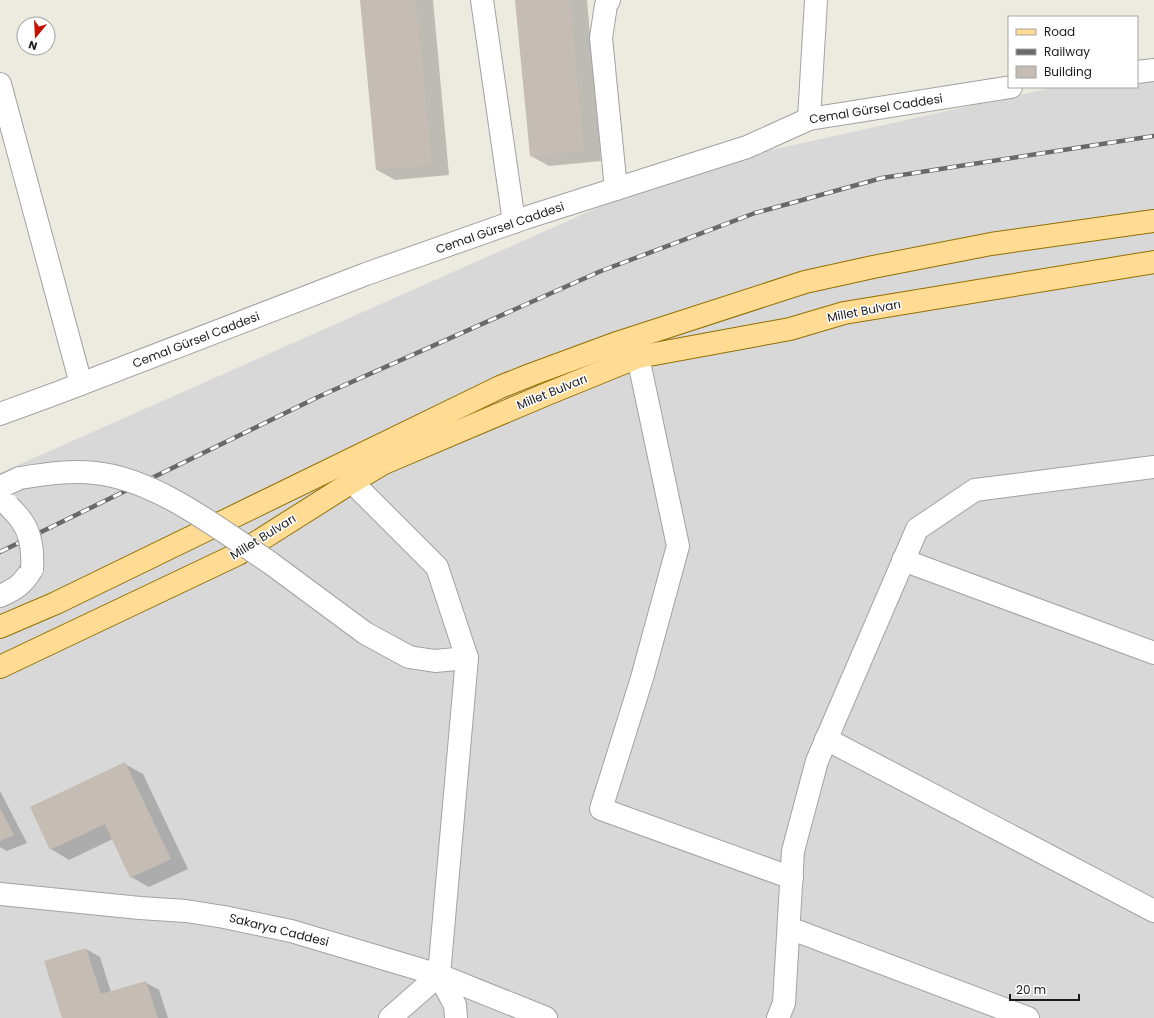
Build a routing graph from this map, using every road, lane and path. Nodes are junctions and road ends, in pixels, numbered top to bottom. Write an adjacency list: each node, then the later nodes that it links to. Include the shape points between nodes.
1 (482, 0): 11 (street)
2 (608, 0): 9 (street, via 601,38)
3 (816, 0): 8 (street)
4 (1154, 70): 5 (street)
5 (1138, 72)
6 (0, 84): 14 (street)
7 (1008, 87): 8 (street, Cemal Gürsel Caddesi)
8 (809, 119): 9 (street, Cemal Gürsel Caddesi, via 747,147)
9 (616, 189): 11 (street, Cemal Gürsel Caddesi)
10 (1154, 221): 21 (main road, Millet Bulvarı, via 991,244 839,274 805,282 614,344 500,388 77,593)
11 (514, 222): 14 (street, Cemal Gürsel Caddesi, via 366,274)
12 (1154, 262): 13 (main road, Millet Bulvarı, via 844,313 790,329)
13 (638, 357): 17 (main road, Millet Bulvarı, via 384,463); 26 (street, via 678,546 642,678 601,809)
14 (81, 384): 15 (street, Cemal Gürsel Caddesi)
15 (0, 414)
16 (1154, 467): 19 (street, via 975,490 917,529)
17 (352, 482): 23 (street, via 437,567); 24 (main road, Millet Bulvarı, via 238,554)
18 (3, 498): 20 (street, bridge, via 22,520 33,554 32,569 26,580); 23 (street, bridge, via 20,478 57,473 95,472 124,478 178,501 269,562 365,633 409,657 435,661)
19 (903, 560): 22 (street); 25 (street)
20 (0, 596)
21 (0, 627)
22 (1154, 653)
23 (467, 658): 30 (street)
24 (0, 667)
25 (826, 739): 26 (street, via 817,761 793,851); 28 (street)
26 (792, 878): 29 (street)
27 (0, 894): 30 (street, Sakarya Caddesi, via 186,911 224,917 291,931)
28 (1154, 912)
29 (789, 928): 31 (street); 35 (street, via 784,1003)
30 (439, 975): 32 (street); 33 (street, via 455,1005); 34 (street, Sakarya Caddesi)
31 (1022, 1017)
32 (390, 1018)
33 (456, 1018)
34 (546, 1018)
35 (778, 1018)

